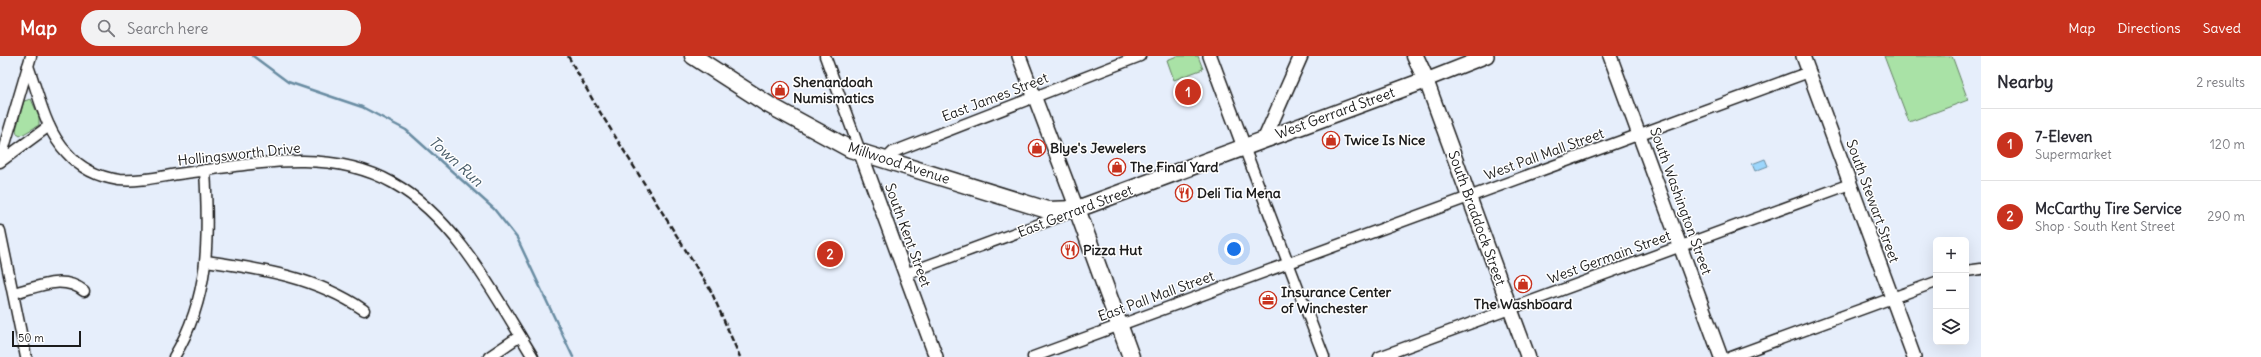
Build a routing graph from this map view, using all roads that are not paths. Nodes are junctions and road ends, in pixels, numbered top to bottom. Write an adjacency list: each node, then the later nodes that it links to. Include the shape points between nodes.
1 (693, 56): 20 (main road, Millwood Avenue, via 782,112 850,149)
2 (825, 56): 20 (street, South Kent Street)
3 (1019, 56): 15 (street)
4 (1140, 56): 15 (street, East James Street)
5 (1210, 56): 19 (street)
6 (1301, 56): 18 (street)
7 (1415, 56): 14 (main road, South Braddock Street)
8 (1426, 56): 14 (main road, South Braddock Street)
9 (1487, 56): 14 (street)
10 (1610, 56): 17 (street, South Washington Street)
11 (1803, 56): 13 (street, South Stewart Street)
12 (30, 61): 16 (street, Hollingsworth Drive); 22 (street)
13 (1809, 72): 17 (street, West Pall Mall Street); 24 (street, South Stewart Street)
14 (1426, 80): 18 (main road, West Gerrard Street); 25 (main road, South Braddock Street)
15 (1034, 96): 21 (street, East James Street, via 893,152); 26 (street)
16 (49, 126): 22 (street); 23 (street, Hollingsworth Drive, via 66,152 96,175 131,180)
17 (1639, 134): 25 (street, West Pall Mall Street); 28 (street, South Washington Street)
18 (1264, 140): 19 (main road, West Gerrard Street)
19 (1244, 147): 26 (main road, East Gerrard Street); 30 (street)
20 (860, 151): 21 (main road, Millwood Avenue); 33 (street, South Kent Street)
21 (886, 159): 26 (main road, Millwood Avenue, via 1047,210)
22 (0, 161)
23 (205, 170): 29 (street); 41 (street, Hollingsworth Drive, via 276,162 326,162 358,168 394,183 427,207 456,238)
24 (1850, 184): 28 (street, West Germain Street); 37 (street, South Stewart Street)
25 (1468, 196): 30 (street, West Pall Mall Street); 38 (main road, South Braddock Street)
26 (1077, 209): 33 (street, East Gerrard Street); 40 (main road)
27 (0, 231): 36 (street)
28 (1680, 246): 38 (street, West Germain Street); 52 (street, South Washington Street)
29 (206, 261): 39 (street, via 305,280 346,298); 43 (street, via 193,322)
30 (1288, 262): 40 (street, East Pall Mall Street); 49 (street)
31 (1981, 269): 32 (street)
32 (1969, 271)
33 (905, 274): 46 (street, South Kent Street)
34 (1933, 283): 37 (street)
35 (84, 291): 36 (street, via 76,285 62,281)
36 (14, 293): 42 (street)
37 (1892, 298): 53 (street); 54 (street, South Stewart Street)
38 (1510, 309): 50 (street, West Germain Street); 51 (main road, South Braddock Street)
39 (364, 310)
40 (1119, 325): 47 (street, East Pall Mall Street); 48 (main road)
41 (520, 336): 44 (street); 45 (street, Hollingsworth Drive)
42 (26, 357)
43 (174, 357)
44 (489, 357)
45 (533, 357)
46 (936, 357)
47 (1033, 357)
48 (1131, 357)
49 (1324, 357)
50 (1379, 357)
51 (1528, 357)
52 (1721, 357)
53 (1731, 357)
54 (1914, 357)

